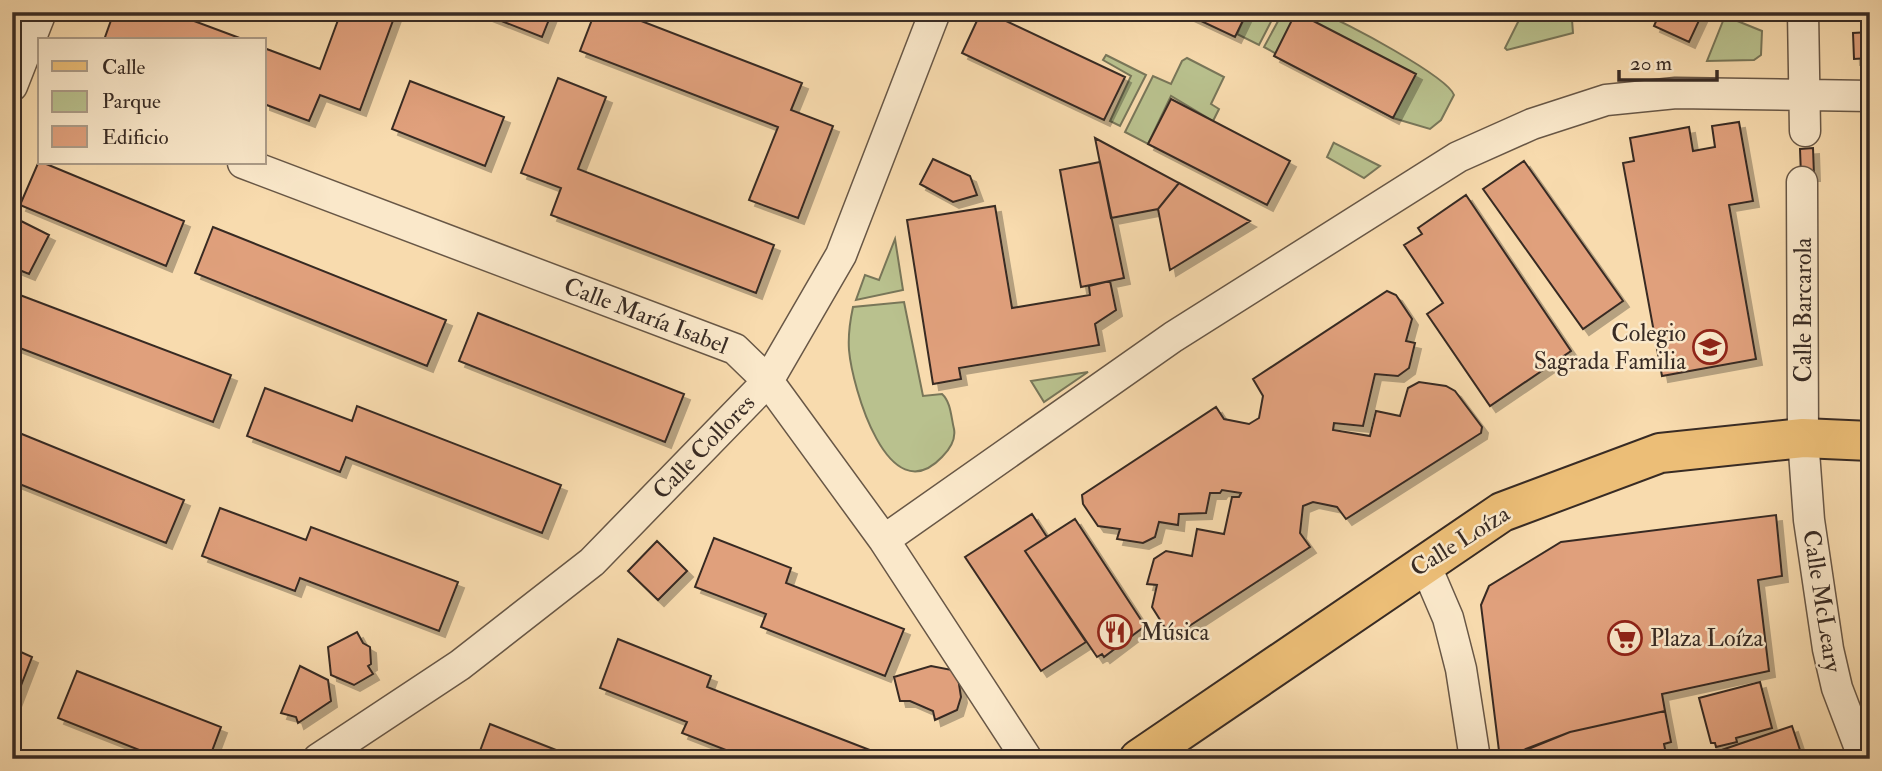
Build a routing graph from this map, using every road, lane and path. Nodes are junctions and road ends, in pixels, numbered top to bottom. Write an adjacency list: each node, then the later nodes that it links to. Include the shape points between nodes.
1 (41, 12): 4 (street)
2 (935, 12): 10 (street, Calle Collores, via 841,255)
3 (1803, 12): 5 (street)
4 (20, 81)
5 (1803, 94): 6 (street); 7 (street); 13 (street, via 1676,93 1606,100 1532,124 1458,157 1173,337)
6 (1870, 96)
7 (1805, 131)
8 (246, 164): 10 (street, Calle María Isabel, via 735,349)
9 (1802, 182): 11 (street, Calle Barcarola)
10 (768, 381): 13 (street, Calle María Isabel); 15 (street, Calle Collores, via 592,562 460,665)
11 (1803, 438): 12 (main road, Calle Loíza); 14 (main road, Calle Loíza, via 1660,453 1502,512); 19 (street, Calle McLeary, via 1809,520 1828,649 1837,688)
12 (1870, 441)
13 (884, 540): 16 (street, Calle María Isabel)
14 (1424, 562): 17 (main road, Calle Loíza); 18 (street, via 1448,618)
15 (318, 759)
16 (1027, 759)
17 (1139, 759)
18 (1475, 759)
19 (1864, 759)

